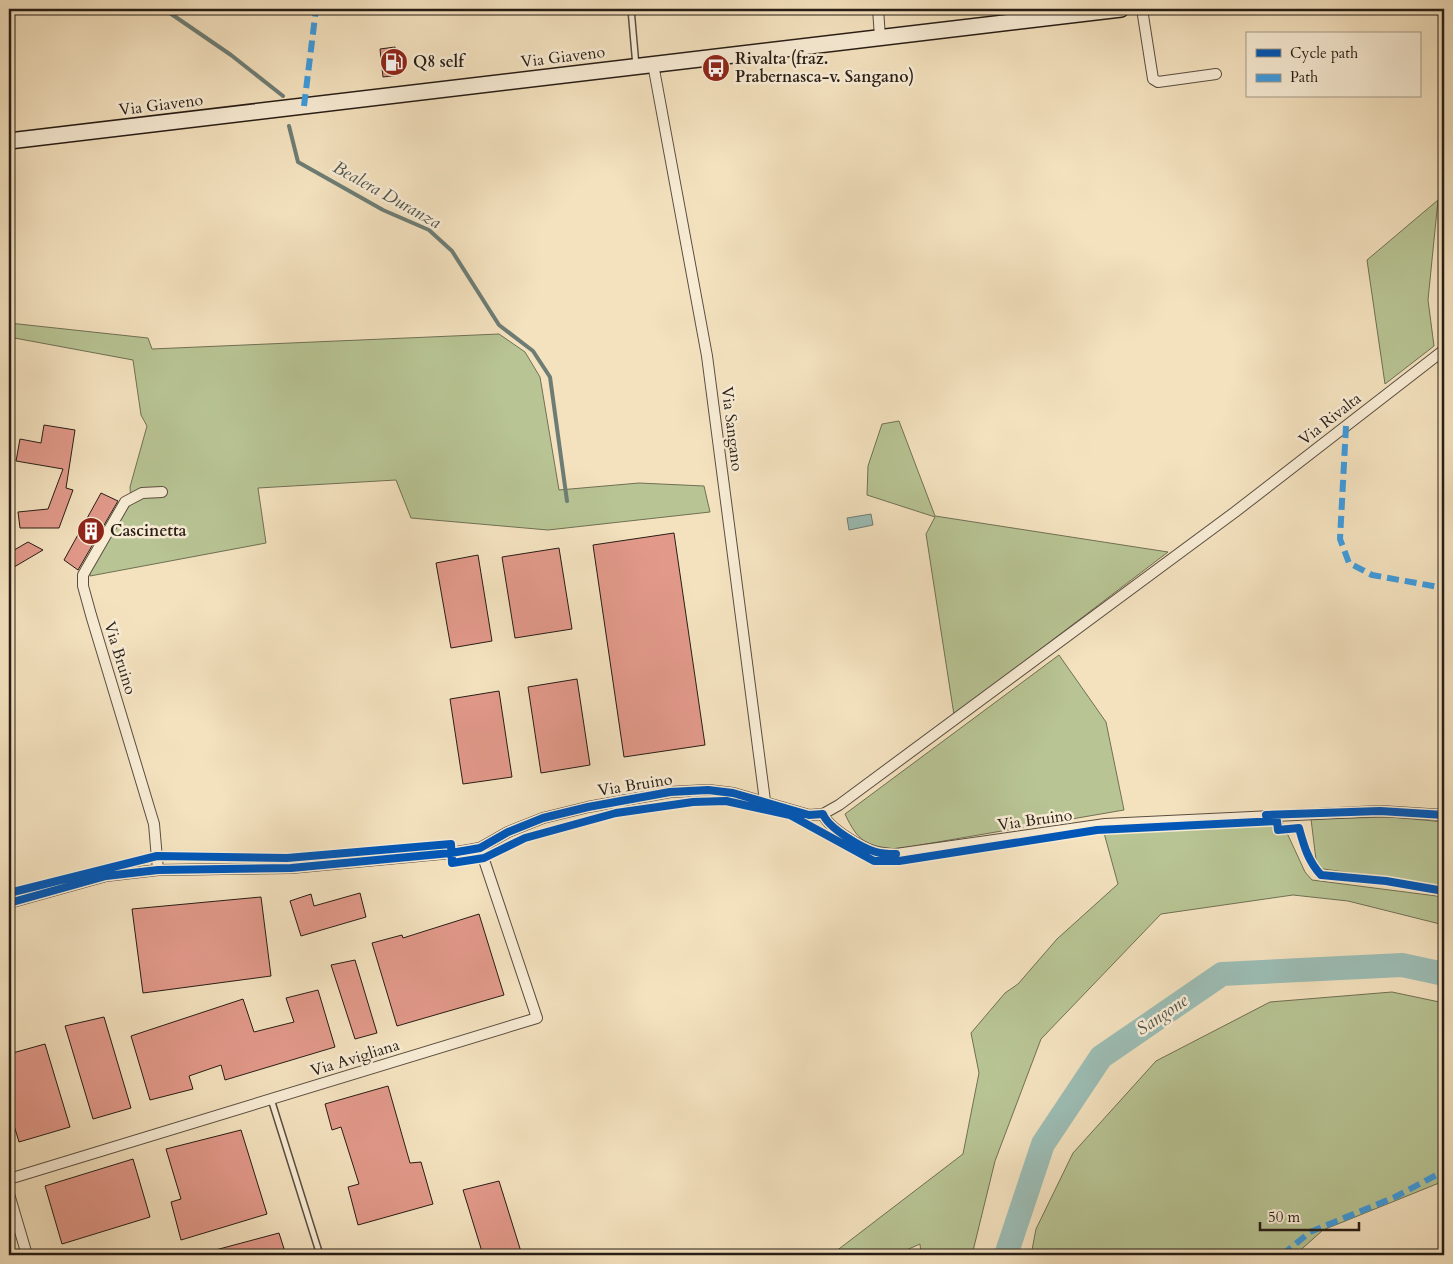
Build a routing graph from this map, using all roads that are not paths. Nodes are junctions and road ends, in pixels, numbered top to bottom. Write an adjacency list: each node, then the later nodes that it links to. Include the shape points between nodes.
1 (631, 9): 7 (lane)
2 (878, 9): 5 (street)
3 (1121, 9): 5 (main road, Via Giaveno)
4 (1142, 9): 8 (street, via 1153,79 1158,82)
5 (880, 36): 6 (main road, Via Giaveno)
6 (653, 64): 7 (main road, Via Giaveno); 12 (street, Via Sangano, via 707,356)
7 (636, 66): 9 (main road, Via Giaveno)
8 (1216, 74)
9 (9, 141)
10 (1444, 350): 13 (street, Via Rivalta, via 1235,512)
11 (162, 492): 16 (street, Via Bruino, via 142,493 125,502 83,575 91,615 154,824)
12 (765, 801): 13 (street, Via Bruino, via 809,815); 15 (street, Via Bruino, via 708,790 661,794 543,818)
13 (823, 814): 14 (street, Via Bruino, via 825,820 852,840 876,852 896,854 1105,824 1380,811)
14 (1444, 815)
15 (480, 848): 16 (street, Via Bruino, via 291,868); 18 (street, Via Avigliana, via 537,1018)
16 (158, 870): 17 (street, Via Bruino, via 106,876)
17 (9, 903)
18 (271, 1099): 19 (street, Via Avigliana); 22 (lane)
19 (9, 1179)
20 (9, 1194): 21 (street)
21 (28, 1255)
22 (320, 1255)

